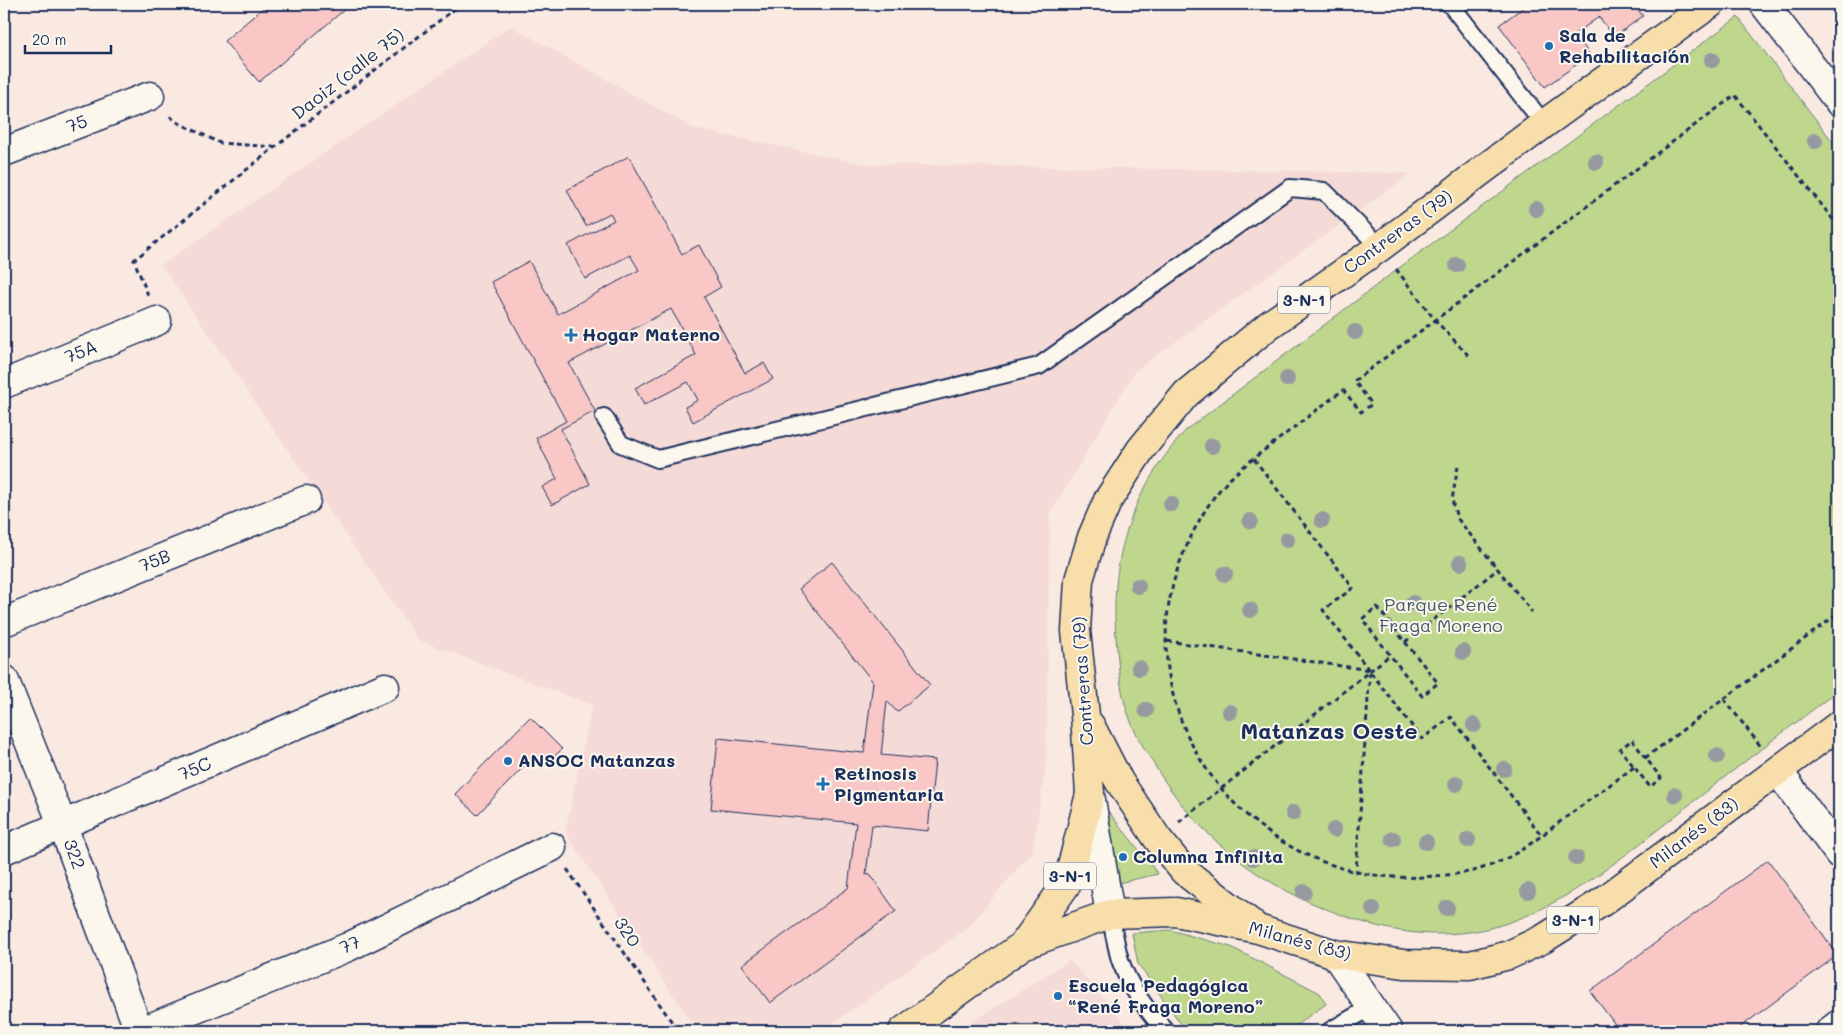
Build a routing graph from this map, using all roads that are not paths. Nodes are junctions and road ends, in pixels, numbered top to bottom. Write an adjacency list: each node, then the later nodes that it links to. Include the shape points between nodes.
1 (1450, 4): 6 (lane)
2 (1710, 4): 6 (main road, Contreras (79) / 3-N-1)
3 (1764, 4): 5 (street)
4 (150, 96): 7 (street, 75)
5 (1839, 102)
6 (1544, 124): 8 (main road, Contreras (79) / 3-N-1)
7 (4, 152)
8 (1380, 247): 11 (lane, via 1324,190 1290,188 1039,366 658,458 621,444); 16 (main road, Contreras (79) / 3-N-1, via 1270,325 1186,394 1141,448 1108,500 1079,580 1076,631)
9 (158, 322): 10 (street, 75A)
10 (4, 384)
11 (604, 417)
12 (306, 500): 13 (street, 75B)
13 (4, 622)
14 (4, 679): 20 (street, 322)
15 (385, 687): 20 (street, 75C)
16 (1085, 715): 19 (main road, Contreras (79) / 3-N-1); 25 (main road, via 1119,781 1157,838 1184,871)
17 (1839, 725): 18 (main road, Milanés (83) / 3-N-1)
18 (1778, 771): 23 (street); 27 (main road, Milanés (83) / 3-N-1, via 1602,902 1543,940 1509,955 1470,965 1414,964)
19 (1090, 794): 24 (street); 26 (main road, Contreras (79) / 3-N-1, via 1068,882)
20 (63, 826): 22 (street, 75C); 30 (street, 322)
21 (552, 847): 30 (street, 77, via 348,947)
22 (4, 850)
23 (1839, 854)
24 (1110, 914): 25 (main road, Milanés (83) / 3-N-1, via 1176,912); 26 (main road, Milanés (83) / 3-N-1); 32 (lane, via 1128,980)
25 (1258, 929): 27 (main road, Milanés (83) / 3-N-1)
26 (1023, 946): 31 (main road, 3-N-1)
27 (1335, 954): 28 (street)
28 (1371, 1007): 33 (lane); 34 (street)
29 (1839, 1024): 35 (street)
30 (140, 1031)
31 (904, 1031)
32 (1166, 1031)
33 (1330, 1031)
34 (1388, 1031)
35 (1830, 1031)

